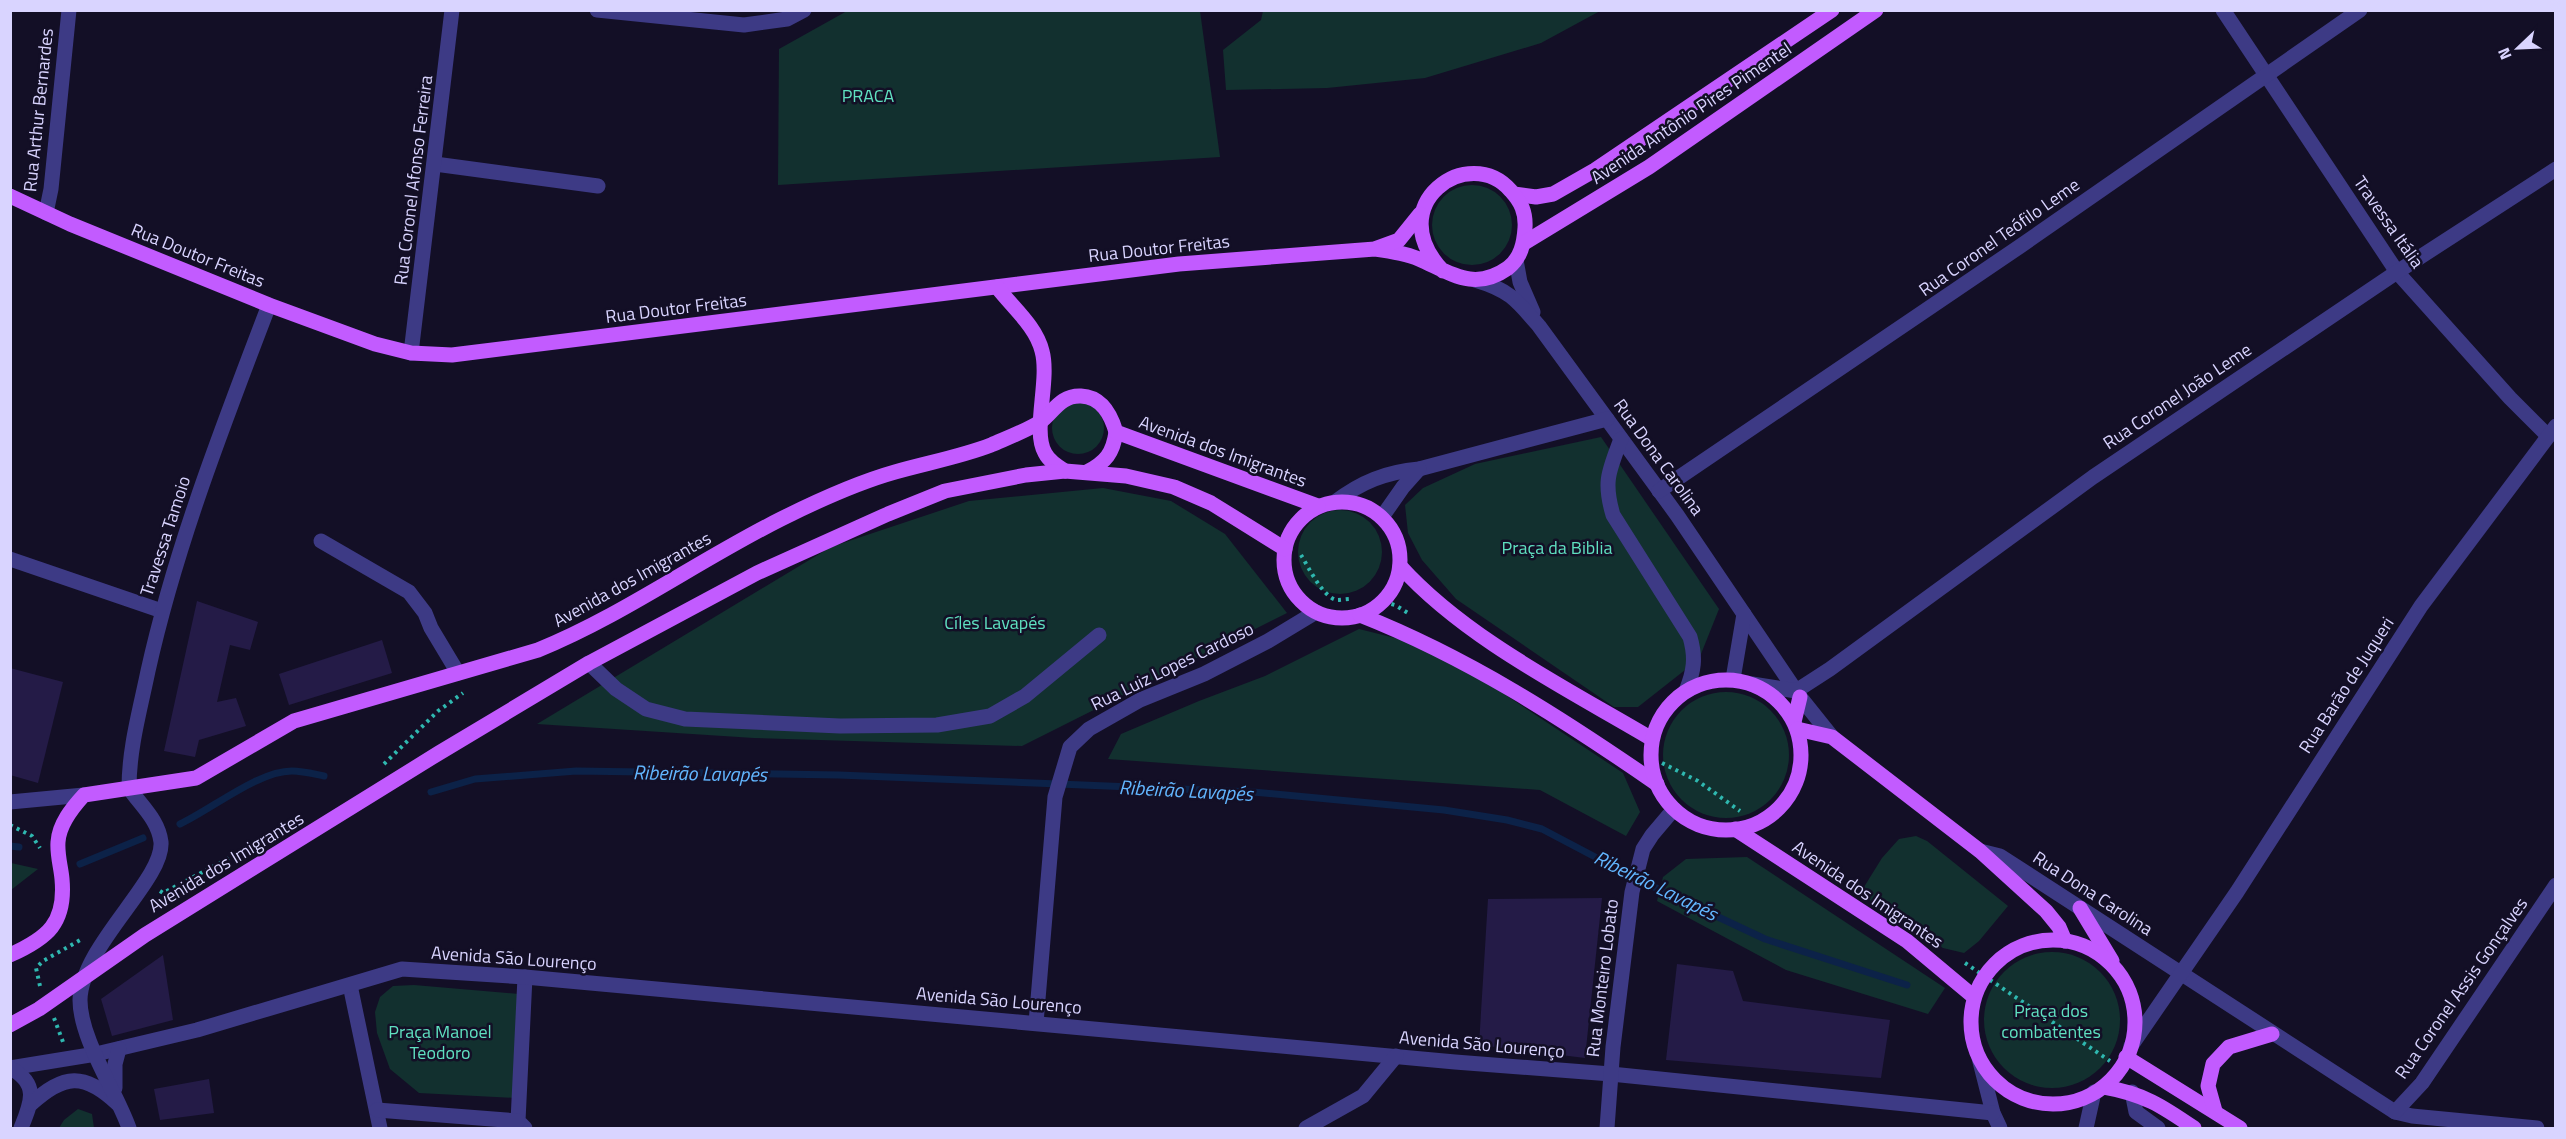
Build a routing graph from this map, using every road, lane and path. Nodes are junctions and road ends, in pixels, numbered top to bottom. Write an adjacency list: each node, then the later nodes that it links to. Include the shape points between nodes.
1 (69, 10): 16 (street, Rua Arthur Bernardes)
2 (452, 10): 10 (street, Rua Coronel Afonso Ferreira)
3 (597, 10): 4 (street, via 744,25 787,19)
4 (804, 10)
5 (1832, 10): 13 (main road, Avenida Antônio Pires Pimentel, via 1595,170 1553,194)
6 (1876, 10): 17 (main road, Avenida Antônio Pires Pimentel, via 1649,168)
7 (2223, 10): 9 (street, Travessa Itália)
8 (2360, 10): 9 (street, Rua Coronel Teófilo Leme)
9 (2265, 75): 21 (street, Travessa Itália); 35 (street, Rua Coronel Teófilo Leme)
10 (435, 164): 12 (street); 26 (street, Rua Coronel Afonso Ferreira)
11 (2556, 169): 21 (street, Rua Coronel João Leme)
12 (598, 186)
13 (1514, 194): 15 (main road, via 1489,175 1464,174 1446,180 1430,195); 17 (main road, via 1526,216)
14 (10, 196): 16 (main road, Rua Doutor Freitas)
15 (1422, 212): 18 (main road, Rua Doutor Freitas, via 1398,240); 20 (main road, via 1422,241)
16 (46, 213): 24 (main road, Rua Doutor Freitas)
17 (1524, 243): 19 (main road)
18 (1375, 249): 20 (main road, Rua Doutor Freitas, via 1418,258); 23 (main road, Rua Doutor Freitas, via 1179,264)
19 (1516, 260): 22 (main road, via 1493,276); 25 (street, Rua Dona Carolina, via 1520,282)
20 (1443, 271): 22 (main road)
21 (2397, 272): 29 (street, Travessa Itália, via 2510,398); 57 (street, Rua Coronel João Leme, via 2093,477)
22 (1475, 280): 25 (street, Rua Dona Carolina, via 1499,287 1520,303)
23 (997, 287): 26 (main road, Rua Doutor Freitas, via 452,355); 28 (main road, via 1034,331 1042,348 1046,367)
24 (269, 305): 26 (main road, Rua Doutor Freitas, via 375,344); 45 (street, Travessa Tamoio, via 192,511)
25 (1539, 326): 27 (street, Rua Dona Carolina)
26 (411, 353)
27 (1607, 419): 31 (street, Rua Dona Carolina); 32 (street)
28 (1042, 421): 30 (main road, Avenida dos Imigrantes, via 1052,408 1081,396 1098,402 1111,415); 33 (main road, via 1043,451); 52 (main road, Avenida dos Imigrantes, via 990,445 851,488 782,519 573,636 538,651)
29 (2552, 431): 82 (street, Rua Barão de Juqueri, via 2421,606)
30 (1116, 432): 34 (main road, via 1114,450 1103,464); 37 (main road, Avenida dos Imigrantes)
31 (1621, 439): 35 (street, Rua Dona Carolina); 56 (street, via 1607,477 1608,498 1613,515 1690,637 1694,669)
32 (1419, 469): 36 (street, via 1395,471 1368,480); 38 (street)
33 (1065, 471): 34 (main road, Avenida dos Imigrantes); 51 (main road, Avenida dos Imigrantes, via 945,491 888,514 757,573)
34 (1087, 472): 40 (main road, Avenida dos Imigrantes, via 1174,487)
35 (1659, 491): 47 (street, Rua Dona Carolina)
36 (1335, 502): 37 (main road, Avenida dos Imigrantes); 38 (main road, Avenida dos Imigrantes, via 1368,507)
37 (1318, 506): 40 (main road, Avenida dos Imigrantes, via 1291,531)
38 (1382, 518): 42 (main road, Avenida dos Imigrantes, via 1399,548)
39 (321, 541): 52 (street, via 409,592)
40 (1286, 545): 43 (path, via 1301,554 1331,598); 46 (main road, via 1285,567 1290,585 1301,601)
41 (10, 559): 45 (street)
42 (1400, 566): 44 (main road, Avenida dos Imigrantes, via 1396,582); 60 (main road, via 1420,589 1467,626)
43 (1357, 598)
44 (1375, 600): 48 (main road, Avenida dos Imigrantes); 49 (path, via 1395,605)
45 (162, 611): 64 (street, Travessa Tamoio, via 129,758)
46 (1316, 612): 48 (main road, Avenida dos Imigrantes, via 1330,617); 90 (street, Rua Luiz Lopes Cardoso, via 1204,674 1140,700 1089,729 1070,747 1055,797)
47 (1744, 614): 53 (street); 57 (street, Rua Dona Carolina)
48 (1360, 615): 63 (main road, Avenida dos Imigrantes, via 1492,678 1565,721)
49 (1411, 616)
50 (1100, 635): 51 (street, via 1025,696 990,716 937,725 840,726 685,719 646,709 616,689)
51 (590, 663): 85 (main road, Avenida dos Imigrantes, via 155,929)
52 (458, 673): 64 (main road, Avenida dos Imigrantes, via 294,721 196,778)
53 (1733, 679): 54 (main road, Avenida dos Imigrantes); 56 (main road, Avenida dos Imigrantes, via 1711,681)
54 (1752, 684): 57 (street); 58 (main road, Avenida dos Imigrantes, via 1775,698)
55 (471, 689): 62 (path, via 438,711)
56 (1686, 691): 60 (main road, Avenida dos Imigrantes, via 1660,719)
57 (1798, 694): 58 (main road); 59 (street, Rua Dona Carolina)
58 (1795, 725): 59 (main road, Rua Dona Carolina); 68 (main road, Avenida dos Imigrantes, via 1801,748 1795,786 1778,809)
59 (1832, 737): 72 (main road, Rua Dona Carolina)
60 (1652, 739): 61 (main road, Avenida dos Imigrantes)
61 (1651, 757): 63 (main road, Avenida dos Imigrantes); 68 (path, via 1698,781)
62 (382, 767)
63 (1657, 784): 67 (main road, Avenida dos Imigrantes)
64 (129, 788): 65 (main road, Avenida dos Imigrantes); 85 (street, via 152,816 161,843 159,853 150,874 113,925)
65 (84, 795): 66 (street); 79 (main road, via 63,824 57,841 63,893 57,920 49,933)
66 (10, 802)
67 (1674, 809): 70 (main road, Avenida dos Imigrantes, via 1703,826); 100 (street, Rua Monteiro Lobato, via 1643,849 1632,892)
68 (1757, 823): 70 (main road, Avenida dos Imigrantes)
69 (10, 825): 73 (path, via 33,836)
70 (1735, 830): 88 (main road, Avenida dos Imigrantes, via 1907,941)
71 (245, 850): 75 (path, via 163,893)
72 (1980, 851): 76 (street, Rua Dona Carolina, via 2000,856); 78 (main road, Rua Dona Carolina, via 2046,911)
73 (44, 855)
74 (2556, 885): 107 (street, Rua Coronel Assis Gonçalves, via 2422,1083)
75 (160, 891)
76 (2080, 908): 81 (main road); 82 (street, Rua Dona Carolina)
77 (87, 937): 87 (path, via 36,968)
78 (2065, 941): 81 (main road, via 2099,954); 83 (main road, via 2049,939 2024,944 2002,956)
79 (10, 955)
80 (1958, 958): 83 (path)
81 (2118, 972): 97 (main road, via 2130,995 2135,1020)
82 (2181, 974): 92 (street, Rua Dona Carolina); 97 (street)
83 (1984, 976): 88 (main road); 97 (path)
84 (525, 977): 86 (street, Avenida São Lourenço, via 402,969); 90 (street, Avenida São Lourenço); 109 (street)
85 (84, 978): 91 (main road, Avenida dos Imigrantes); 95 (street, via 82,1016)
86 (350, 985): 94 (street, Avenida São Lourenço); 105 (street)
87 (44, 995)
88 (1974, 997): 98 (main road, via 1970,1018)
89 (54, 1017): 93 (path)
90 (1036, 1023): 96 (street, Avenida São Lourenço)
91 (10, 1025)
92 (2272, 1034): 106 (main road, via 2229,1047 2213,1064 2208,1086); 107 (street, Rua Dona Carolina)
93 (62, 1040)
94 (119, 1049): 95 (street, Avenida São Lourenço); 103 (street, via 115,1064)
95 (96, 1054): 99 (street, Avenida São Lourenço); 103 (street)
96 (1396, 1056): 100 (street, Avenida São Lourenço); 113 (street, via 1363,1096)
97 (2126, 1057): 101 (main road); 106 (main road)
98 (1979, 1058): 101 (main road, via 2006,1089 2035,1102 2059,1104 2083,1099); 108 (street)
99 (10, 1068): 104 (street, via 27,1078)
100 (1611, 1074): 108 (street, Avenida São Lourenço); 114 (street, Rua Monteiro Lobato)
101 (2099, 1089): 102 (main road); 116 (street)
102 (2132, 1092): 117 (street, via 2136,1112); 118 (main road, via 2152,1100)
103 (119, 1101): 104 (street, via 95,1085 75,1080 55,1086); 111 (street)
104 (31, 1104): 110 (street)
105 (376, 1110): 109 (street); 112 (street)
106 (2215, 1111): 119 (main road)
107 (2395, 1112): 120 (street)
108 (1993, 1113): 115 (street)
109 (522, 1125)
110 (21, 1128)
111 (129, 1128)
112 (380, 1128)
113 (1306, 1128)
114 (1607, 1128)
115 (2000, 1128)
116 (2086, 1128)
117 (2158, 1128)
118 (2194, 1128)
119 (2240, 1128)
120 (2537, 1128)

